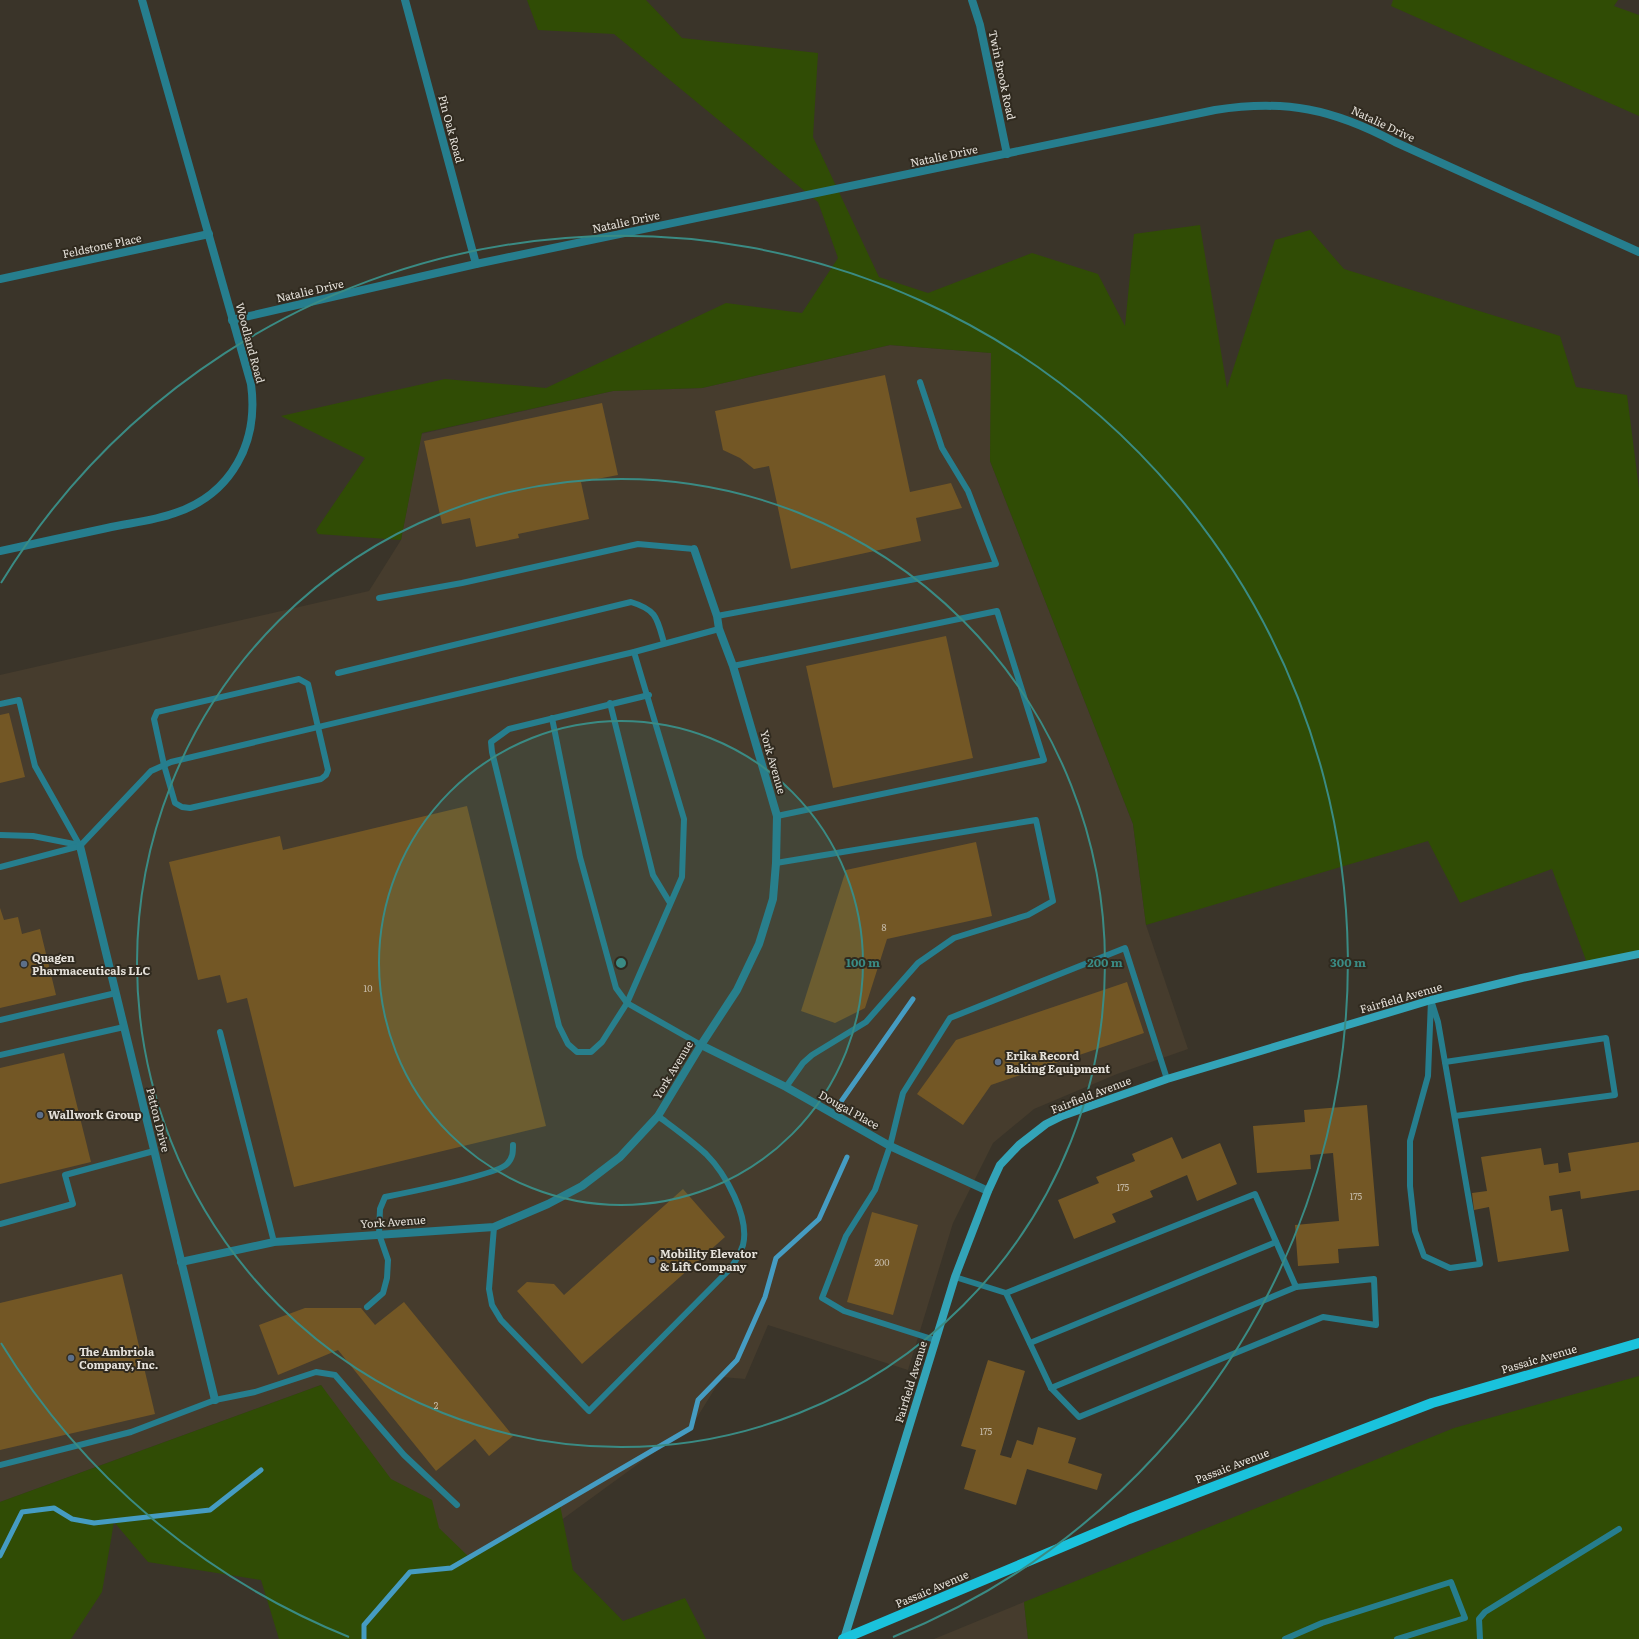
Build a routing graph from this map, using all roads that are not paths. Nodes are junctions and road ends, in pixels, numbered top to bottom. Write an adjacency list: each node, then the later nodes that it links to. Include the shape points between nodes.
1 (142, 0): 5 (street, Woodland Road)
2 (405, 0): 7 (street, Pin Oak Road)
3 (972, 0): 4 (street, Twin Brook Road, via 980,25)
4 (1007, 154): 6 (street, Natalie Drive, via 1215,110 1260,105 1292,106 1317,111 1366,127); 7 (street, Natalie Drive)
5 (209, 234): 8 (street, Feldstone Place); 9 (street, Woodland Road)
6 (1639, 252)
7 (476, 264): 9 (street, Natalie Drive)
8 (0, 279)
9 (232, 320): 12 (street, Woodland Road, via 251,384 252,419 247,442 238,463 216,490 197,504 175,513)
10 (920, 382): 14 (lane, via 942,448 968,491 996,564)
11 (694, 548): 13 (lane, via 638,544 462,583); 14 (street, York Avenue)
12 (0, 551)
13 (379, 598)
14 (717, 616): 15 (street, York Avenue)
15 (719, 629): 16 (lane); 18 (street, York Avenue)
16 (664, 643): 17 (lane); 19 (lane, via 654,613 644,606 631,602)
17 (634, 652): 20 (lane); 24 (lane)
18 (733, 666): 26 (street, York Avenue); 26 (lane, via 997,611 1044,760)
19 (338, 674)
20 (649, 695): 21 (lane); 31 (lane, via 684,820 682,877)
21 (610, 703): 23 (lane); 31 (lane, via 653,875)
22 (0, 704): 28 (lane, via 18,700 36,766)
23 (552, 718): 35 (lane, via 580,857 616,988); 35 (lane, via 509,729 492,742 492,752 559,1026 568,1044 578,1052 591,1052 602,1042)
24 (318, 727): 25 (lane); 25 (lane, via 328,770 321,779 190,808 175,803); 25 (lane, via 308,684 299,678 164,710 157,712 154,719)
25 (164, 765): 28 (lane, via 151,771)
26 (777, 816): 29 (street, York Avenue)
27 (0, 834): 28 (lane, via 33,836)
28 (80, 846): 30 (lane); 33 (street, Patton Drive)
29 (776, 863): 39 (street, York Avenue, via 772,899 759,944 737,990); 43 (lane, via 1036,820 1053,901 1028,915 954,938 918,963 866,1022 812,1054)
30 (0, 867)
31 (670, 903): 35 (lane)
32 (1639, 954): 34 (street, Fairfield Avenue)
33 (116, 993): 36 (lane); 37 (street, Patton Drive)
34 (1431, 1000): 41 (lane); 42 (street, Fairfield Avenue); 45 (lane, via 1428,1076 1410,1141 1410,1186 1415,1231 1424,1256 1450,1268 1480,1264)
35 (627, 1003): 39 (lane)
36 (0, 1020)
37 (124, 1027): 40 (lane); 48 (street, Patton Drive)
38 (220, 1032): 53 (lane)
39 (701, 1045): 43 (street, Dougal Place); 44 (street, York Avenue)
40 (0, 1055)
41 (1445, 1062): 45 (lane); 45 (lane, via 1606,1038 1615,1095)
42 (1167, 1079): 47 (lane, via 1124,948 950,1018 903,1093); 49 (street, Fairfield Avenue, via 1046,1124 1019,1145 1000,1165)
43 (786, 1087): 47 (street, Dougal Place)
44 (658, 1116): 51 (street, York Avenue, via 620,1157 582,1186 548,1204); 51 (lane, via 720,1169 733,1193 741,1216 743,1244 730,1270 589,1411 501,1320 492,1305 489,1289)
45 (1455, 1116)
46 (513, 1145): 52 (lane, via 513,1156 506,1166 385,1197 380,1209)
47 (890, 1146): 49 (street, Dougal Place); 60 (lane, via 875,1190 846,1236 822,1298 844,1311)
48 (154, 1151): 50 (lane, via 65,1175 73,1204); 55 (street, Patton Drive)
49 (988, 1191): 56 (street, Fairfield Avenue)
50 (0, 1224)
51 (494, 1226): 52 (street, York Avenue)
52 (379, 1234): 53 (street, York Avenue); 59 (lane, via 388,1260 387,1278 384,1293)
53 (274, 1242): 55 (street, York Avenue)
54 (1276, 1242): 57 (lane); 58 (lane, via 1255,1194); 61 (lane)
55 (181, 1262): 64 (street, Patton Drive)
56 (954, 1277): 58 (lane); 60 (street, Fairfield Avenue)
57 (1296, 1287): 63 (lane); 63 (lane, via 1374,1279 1376,1324 1323,1317 1078,1417)
58 (1006, 1292): 61 (lane)
59 (367, 1308)
60 (935, 1340): 68 (street, Fairfield Avenue)
61 (1030, 1343): 63 (lane)
62 (1639, 1343): 68 (main road, Passaic Avenue, via 1417,1408 1129,1519)
63 (1051, 1388)
64 (215, 1400): 65 (lane, via 131,1432); 66 (lane, via 255,1392 316,1372 334,1375 404,1455)
65 (0, 1466)
66 (457, 1505)
67 (1619, 1529): 71 (lane, via 1485,1612 1479,1620)
68 (844, 1639)
69 (1285, 1639): 70 (lane, via 1322,1623 1451,1582 1465,1618)
70 (1397, 1639)
71 (1480, 1639)

